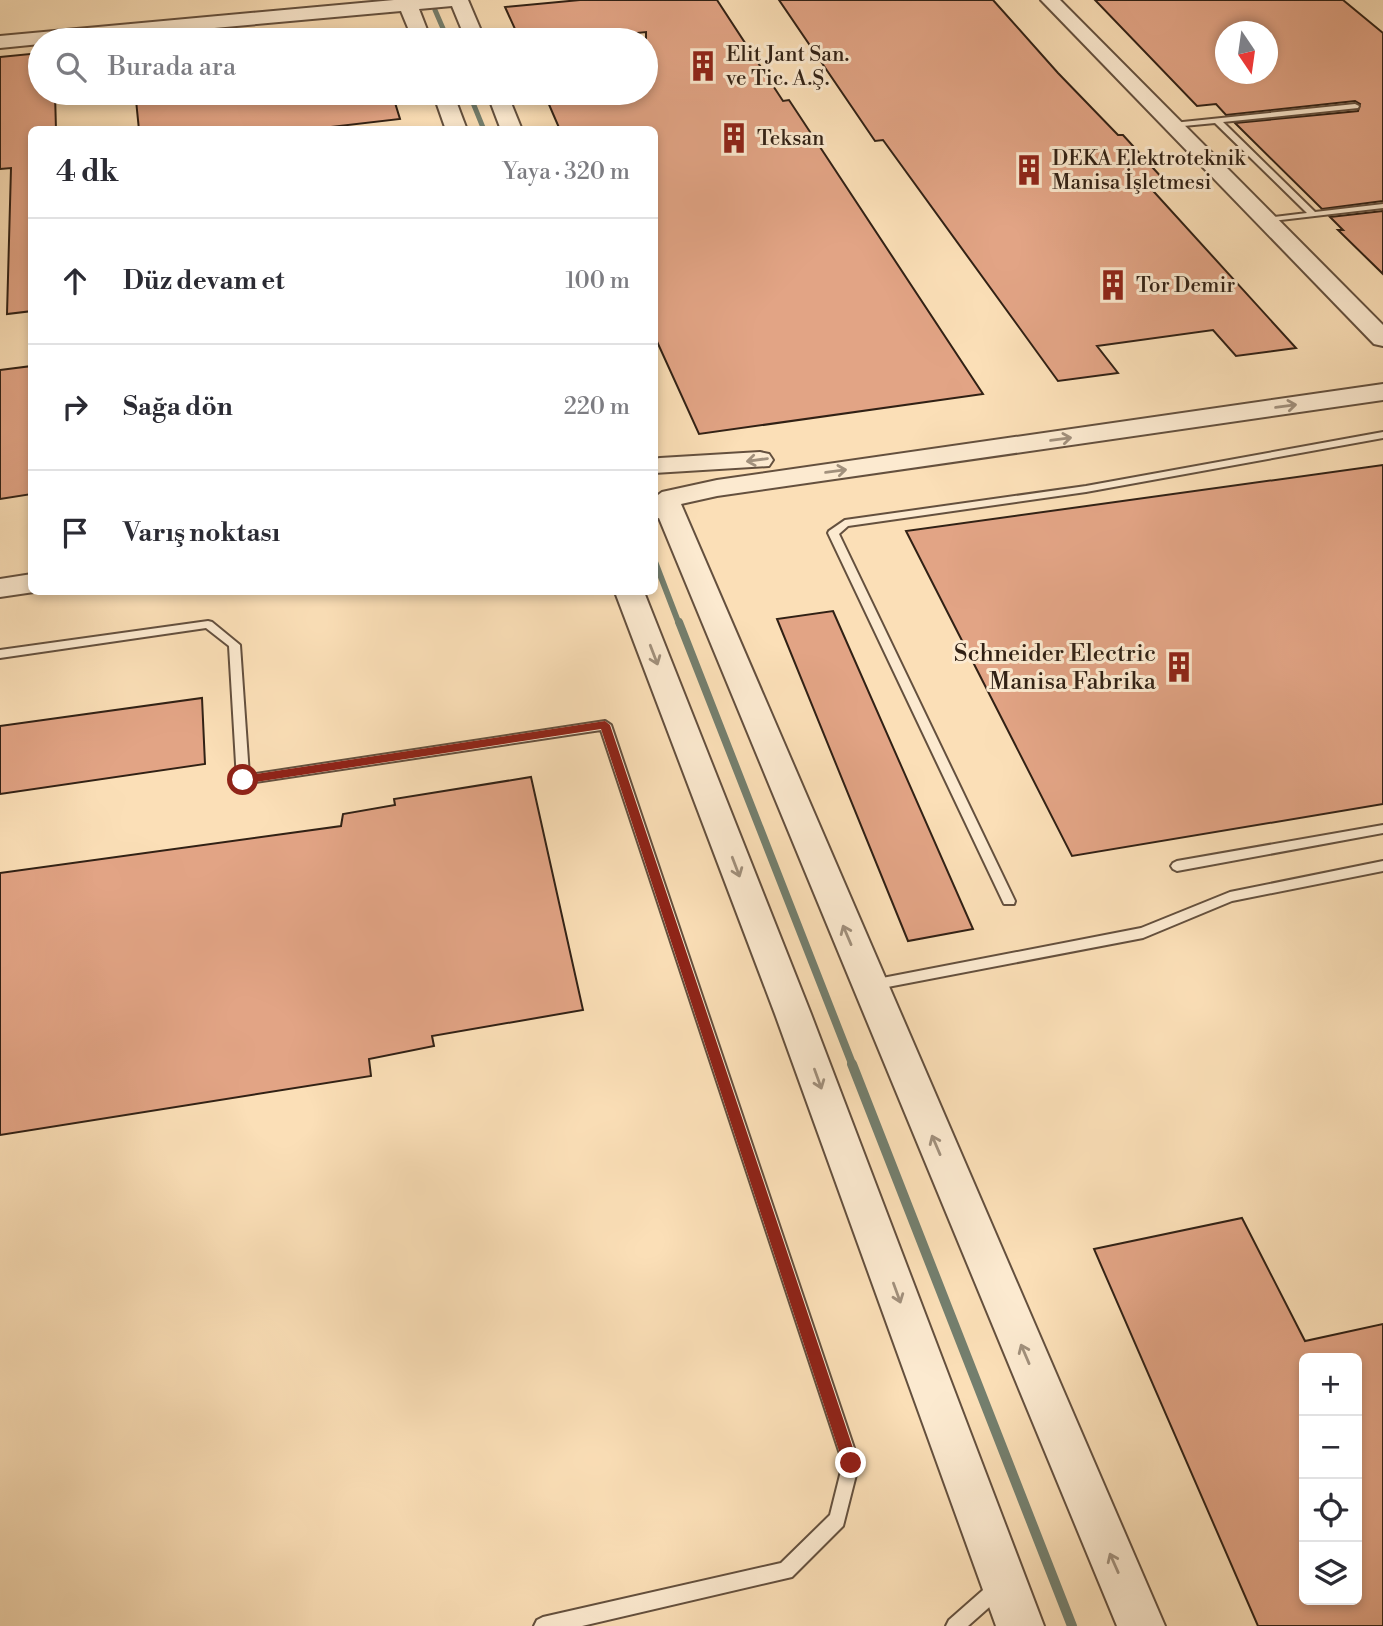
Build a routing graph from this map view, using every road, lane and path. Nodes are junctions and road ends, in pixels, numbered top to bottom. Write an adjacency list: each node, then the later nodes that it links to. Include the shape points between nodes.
1 (357, 0): 5 (street)
2 (456, 0): 4 (street); 8 (street)
3 (1050, 0): 17 (street)
4 (407, 2): 6 (street); 7 (street)
5 (54, 28)
6 (142, 28)
7 (417, 28)
8 (469, 28)
9 (28, 30): 10 (street)
10 (0, 33)
11 (28, 39): 12 (street)
12 (0, 42)
13 (448, 105): 18 (street)
14 (502, 105): 19 (street)
15 (1355, 106): 16 (lane)
16 (1217, 121): 17 (lane); 21 (lane)
17 (1173, 125): 22 (street)
18 (455, 126)
19 (510, 126)
20 (1383, 205): 21 (lane)
21 (1313, 214): 22 (lane)
22 (1266, 220): 23 (street)
23 (1383, 339)
24 (1383, 373): 27 (street, one-way to 27, via 732,464)
25 (1383, 392): 27 (street, one-way to 25, via 717,488)
26 (1383, 435): 37 (lane, via 1086,489 845,523 833,533)
27 (662, 488): 38 (street, one-way to 27)
28 (28, 563): 29 (street)
29 (0, 567)
30 (28, 584): 31 (street)
31 (0, 588)
32 (630, 595): 39 (street, one-way to 39)
33 (0, 654): 40 (lane, via 208,624 234,645 243,780 605,725 851,1463 837,1520 786,1571)
34 (1383, 830): 35 (lane)
35 (1177, 866)
36 (1383, 866): 38 (lane, via 1230,897 1143,933)
37 (1009, 901)
38 (868, 985): 43 (street, one-way to 38)
39 (1005, 1582): 41 (lane); 42 (street)
40 (543, 1626)
41 (955, 1626)
42 (1020, 1626)
43 (1141, 1626)

